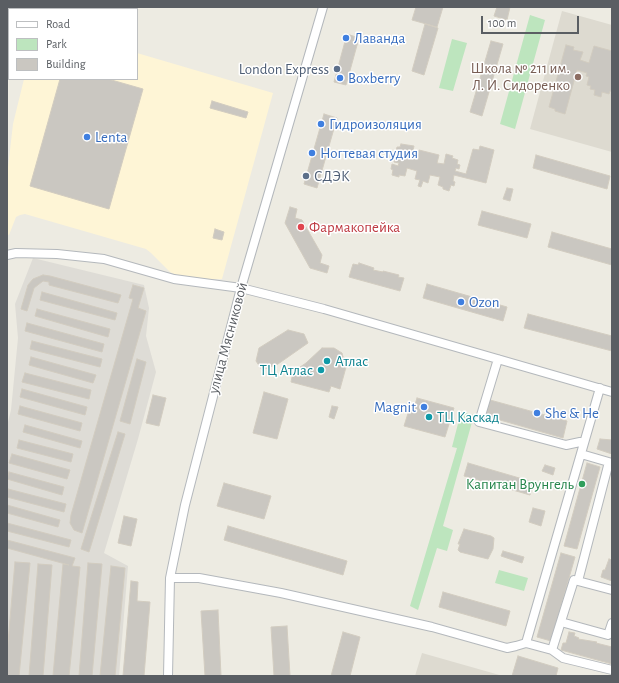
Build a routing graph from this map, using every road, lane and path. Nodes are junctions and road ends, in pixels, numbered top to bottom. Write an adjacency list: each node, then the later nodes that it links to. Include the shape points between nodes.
1 (323, 7): 3 (street, улица Мясниковой)
2 (7, 255): 3 (street, via 57,254 104,259 174,279)
3 (241, 288): 4 (street); 10 (street, улица Мясниковой, via 185,505)
4 (498, 359): 5 (street); 7 (street, via 479,422 566,445)
5 (600, 388): 6 (street); 8 (street)
6 (612, 392)
7 (580, 442)
8 (581, 454): 9 (street); 15 (street)
9 (611, 462): 11 (street)
10 (170, 578): 15 (street, via 199,578 281,593 432,627 507,648); 18 (street, улица Мясниковой)
11 (578, 581): 12 (street); 13 (street, via 574,580)
12 (612, 590)
13 (561, 622): 14 (street, via 608,635); 16 (street)
14 (612, 623)
15 (526, 643): 16 (street)
16 (552, 650): 17 (street, via 563,658)
17 (612, 670)
18 (168, 676)

